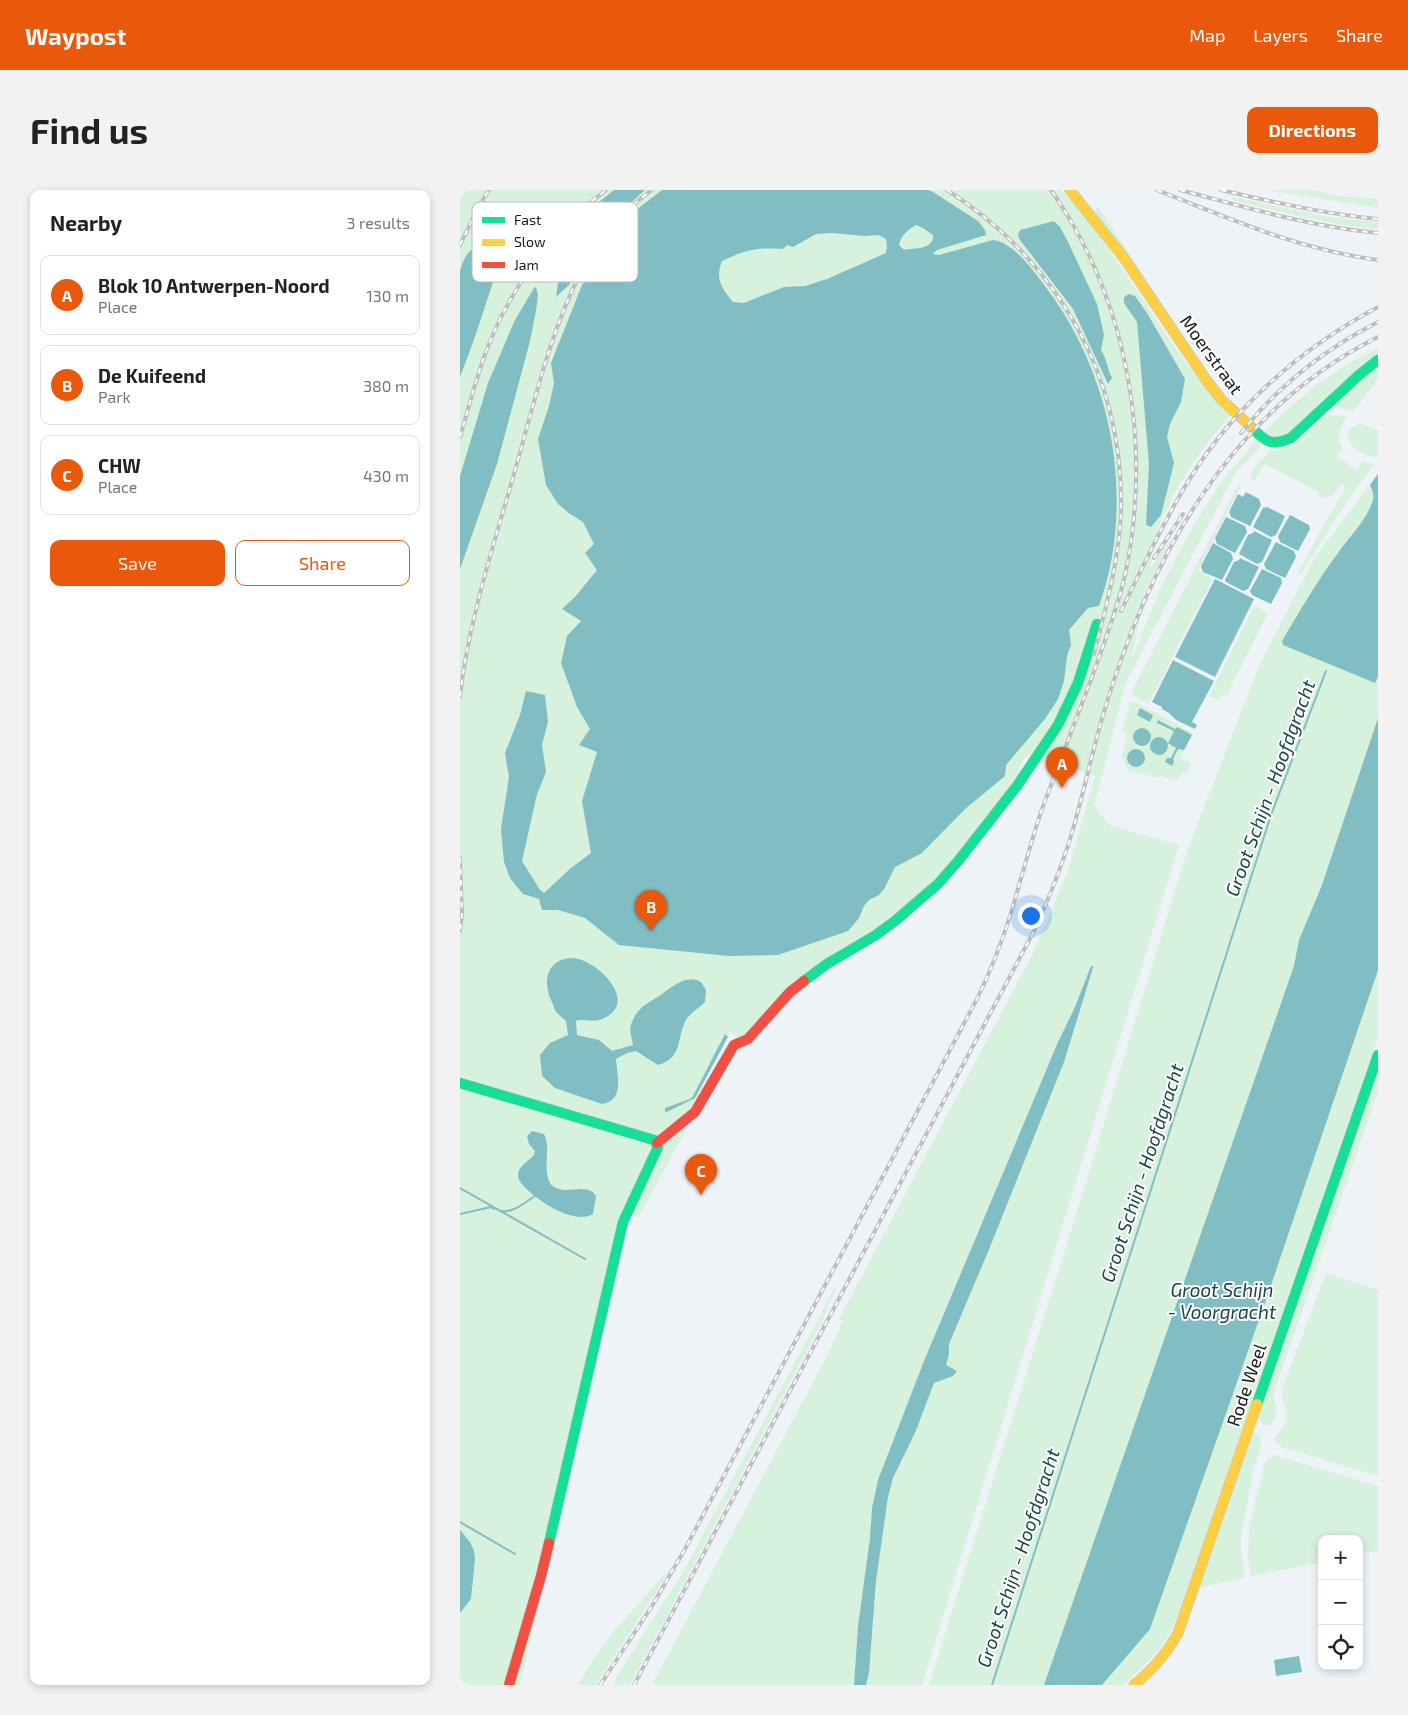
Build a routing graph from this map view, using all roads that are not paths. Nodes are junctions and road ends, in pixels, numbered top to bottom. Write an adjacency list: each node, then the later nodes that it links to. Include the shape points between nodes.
1 (1070, 190): 2 (street, Moerstraat, via 1124,258 1212,387 1266,440 1279,443 1291,438)
2 (1378, 360)
3 (1097, 624): 6 (street, via 1078,683 1058,725 1017,786 938,884 876,935 827,964 790,992 748,1039 734,1045 695,1112)
4 (1378, 1054): 8 (street, Rode Weel, via 1178,1633 1158,1664)
5 (460, 1083): 6 (street)
6 (657, 1143): 7 (street, via 657,1152 623,1222 541,1576)
7 (510, 1685)
8 (1134, 1685)

